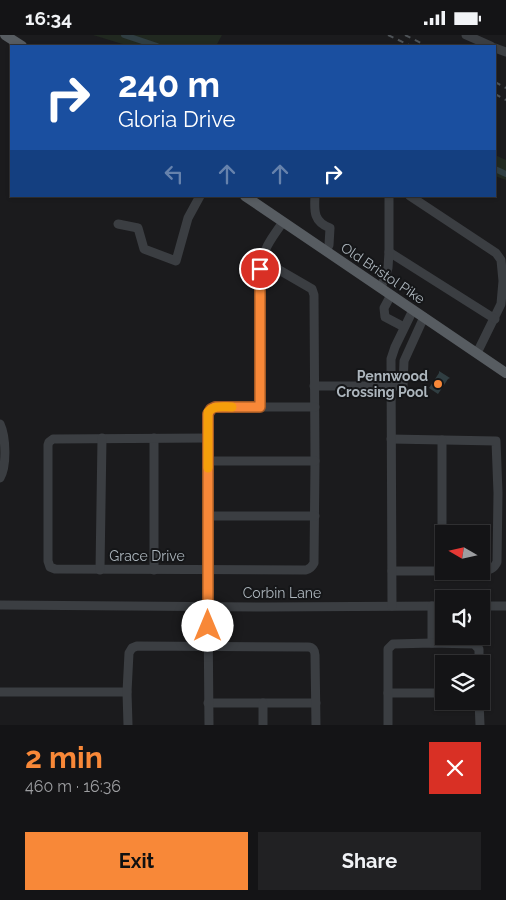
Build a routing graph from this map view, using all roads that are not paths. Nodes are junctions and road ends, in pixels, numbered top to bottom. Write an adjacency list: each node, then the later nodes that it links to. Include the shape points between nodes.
1 (5, 35): 3 (main road)
2 (466, 35): 4 (street)
3 (20, 45)
4 (489, 45)
5 (199, 197): 11 (street, via 188,218 176,261 144,249 138,228)
6 (246, 197): 10 (main road, Old Bristol Pike)
7 (315, 197): 12 (street, via 318,220 330,228)
8 (389, 197): 13 (street)
9 (411, 197): 19 (street, via 499,257 501,304)
10 (283, 222): 12 (main road, Old Bristol Pike); 14 (street, via 266,246)
11 (118, 224)
12 (326, 251): 15 (main road, Old Bristol Pike)
13 (389, 252): 15 (street); 19 (street)
14 (262, 260): 23 (street, Grace Drive, via 313,291); 25 (street)
15 (381, 288): 16 (main road, Old Bristol Pike)
16 (392, 295): 17 (main road, Old Bristol Pike); 20 (street, via 384,308 385,317)
17 (413, 310): 18 (main road, Old Bristol Pike); 20 (street)
18 (424, 317): 21 (main road, Old Bristol Pike); 24 (street, via 404,361 403,386)
19 (495, 319): 21 (street)
20 (404, 327): 24 (street, via 392,354)
21 (478, 353): 22 (main road, Old Bristol Pike)
22 (506, 373)
23 (314, 386): 24 (street); 26 (street, Grace Drive)
24 (391, 386): 31 (street)
25 (260, 407): 26 (street); 30 (street, via 211,409)
26 (315, 407): 34 (street, Grace Drive)
27 (0, 424): 35 (street, via 5,453)
28 (102, 438): 29 (street); 40 (street); 40 (street, Grace Drive, via 53,439 48,445 50,567)
29 (154, 438): 30 (street); 41 (street)
30 (208, 438): 33 (street)
31 (391, 439): 32 (street); 44 (street)
32 (442, 440): 36 (street, via 496,441); 39 (street)
33 (208, 461): 34 (street); 37 (street)
34 (315, 461): 38 (street, Grace Drive)
35 (0, 478)
36 (502, 493): 43 (street, via 497,562)
37 (208, 516): 38 (street); 42 (street)
38 (314, 516): 42 (street, Grace Drive, via 314,563 309,569)
39 (443, 525)
40 (100, 570): 41 (street, Grace Drive)
41 (154, 570): 42 (street, Grace Drive)
42 (208, 570): 50 (street)
43 (490, 570)
44 (392, 571): 45 (street); 47 (street)
45 (435, 571)
46 (0, 605): 50 (street, Corbin Lane)
47 (392, 606): 48 (street, Corbin Lane); 50 (street, Corbin Lane)
48 (432, 606): 52 (street)
49 (490, 606): 51 (street)
50 (208, 607): 53 (street)
51 (506, 607)
52 (432, 643): 54 (street, via 474,644); 57 (street, via 390,645)
53 (208, 646): 56 (street, via 132,648); 59 (street); 61 (street, via 308,647 314,650)
54 (479, 655)
55 (0, 692): 56 (street)
56 (127, 692): 63 (street)
57 (388, 693): 58 (street); 67 (street)
58 (435, 693)
59 (208, 703): 60 (street); 64 (street)
60 (263, 703): 61 (street); 65 (street)
61 (316, 703): 66 (street)
62 (479, 710): 68 (street)
63 (128, 725)
64 (208, 725)
65 (263, 725)
66 (316, 725)
67 (388, 725)
68 (480, 725)

